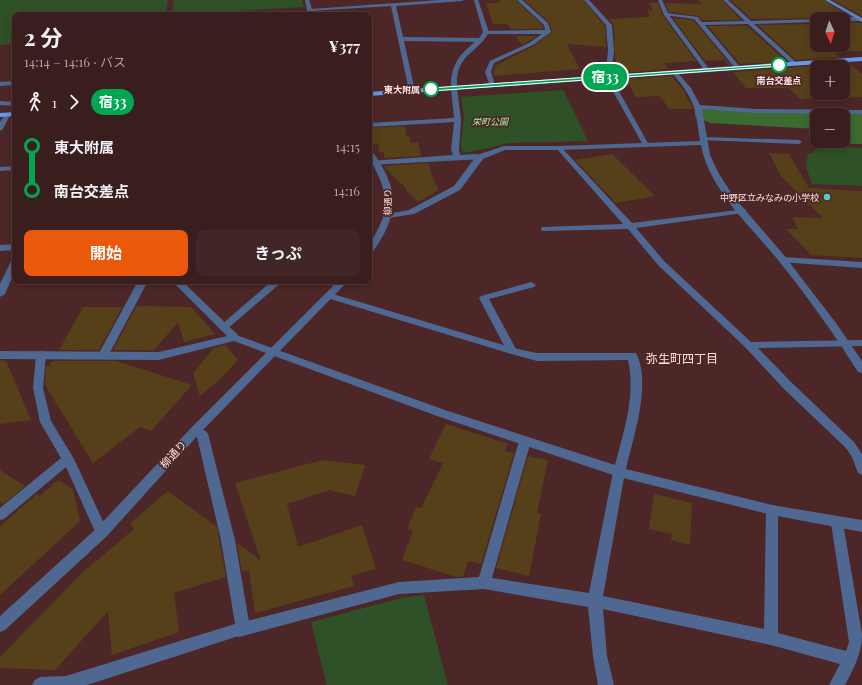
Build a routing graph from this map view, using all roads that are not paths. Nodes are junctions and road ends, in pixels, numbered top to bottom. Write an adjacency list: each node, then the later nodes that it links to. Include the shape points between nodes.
1 (307, 0): 10 (street)
2 (462, 0): 9 (street)
3 (476, 0): 18 (street)
4 (519, 0): 19 (street, via 546,24)
5 (586, 0): 27 (street, via 609,25)
6 (660, 0): 12 (street)
7 (725, 0): 16 (street)
8 (830, 1): 14 (main road)
9 (393, 5): 11 (street); 20 (street)
10 (310, 12)
11 (320, 12)
12 (667, 15): 17 (street, via 696,18); 25 (street)
13 (850, 19): 14 (street)
14 (861, 19)
15 (810, 20): 16 (street)
16 (749, 22): 17 (street); 23 (street)
17 (701, 24): 24 (street)
18 (486, 32): 19 (street); 21 (street)
19 (548, 32): 30 (street, via 531,44 492,62 488,72)
20 (401, 39): 21 (street); 32 (street)
21 (481, 40): 31 (street, via 461,59 453,77)
22 (862, 59): 23 (main road)
23 (795, 64): 24 (main road)
24 (738, 68): 25 (main road)
25 (707, 70): 26 (main road)
26 (675, 73): 27 (main road); 36 (street, via 684,81)
27 (608, 77): 30 (main road); 44 (street)
28 (12, 83): 29 (street)
29 (0, 84)
30 (492, 85): 31 (main road)
31 (454, 88): 32 (main road); 39 (street)
32 (412, 91): 33 (main road)
33 (372, 94)
34 (0, 103): 35 (street)
35 (12, 104)
36 (698, 107): 37 (street, via 756,111); 42 (street)
37 (862, 112)
38 (4, 115): 41 (street)
39 (458, 120): 40 (street); 47 (street, via 455,150)
40 (372, 125)
41 (0, 129)
42 (703, 141): 43 (street); 44 (street); 51 (street, via 718,180)
43 (799, 142)
44 (646, 144): 45 (street)
45 (558, 148): 46 (street, via 504,148); 53 (street)
46 (480, 157): 47 (street); 52 (street, via 457,188 411,212)
47 (457, 158): 48 (street)
48 (373, 163): 52 (street, 柳通り, via 386,181)
49 (12, 168): 50 (street)
50 (0, 169)
51 (743, 211): 53 (street); 58 (street)
52 (388, 216): 56 (street, 柳通り)
53 (630, 226): 54 (street); 72 (street, via 661,263)
54 (545, 229)
55 (12, 247): 57 (street)
56 (372, 247)
57 (0, 248)
58 (783, 260): 59 (street); 70 (street)
59 (862, 264)
60 (12, 268): 66 (street)
61 (141, 284): 77 (street)
62 (180, 284): 68 (street)
63 (275, 284): 68 (street)
64 (340, 284): 67 (street, 柳通り)
65 (531, 285): 74 (street, via 484,298)
66 (0, 294)
67 (330, 296): 73 (street, 柳通り); 74 (street)
68 (224, 328): 69 (street)
69 (235, 338): 73 (street); 77 (street, via 159,356)
70 (846, 343): 71 (street); 72 (street); 78 (street)
71 (862, 343)
72 (749, 345): 82 (street, via 850,444)
73 (274, 351): 79 (street, 柳通り); 80 (street)
74 (512, 351): 83 (street, via 537,357 632,356 636,367 636,400)
75 (0, 355): 76 (street)
76 (41, 355): 77 (street); 81 (street, via 38,388 46,422)
77 (103, 355)
78 (862, 369)
79 (195, 431): 88 (street, 柳通り); 92 (street, via 202,434 228,540)
80 (525, 441): 83 (street); 89 (street)
81 (68, 459): 85 (street); 88 (street)
82 (862, 470)
83 (619, 472): 84 (street); 90 (street)
84 (772, 510): 86 (street); 93 (street)
85 (0, 514)
86 (837, 522): 87 (street); 94 (street, via 856,642)
87 (862, 526)
88 (102, 532): 91 (street, 柳通り)
89 (484, 583): 90 (street); 92 (street, via 399,588)
90 (595, 600): 93 (street); 97 (street, via 600,656)
91 (0, 625)
92 (241, 629): 96 (street)
93 (771, 638): 94 (street)
94 (850, 660): 98 (street)
95 (40, 685): 96 (street)
96 (66, 685)
97 (606, 685)
98 (837, 685)

